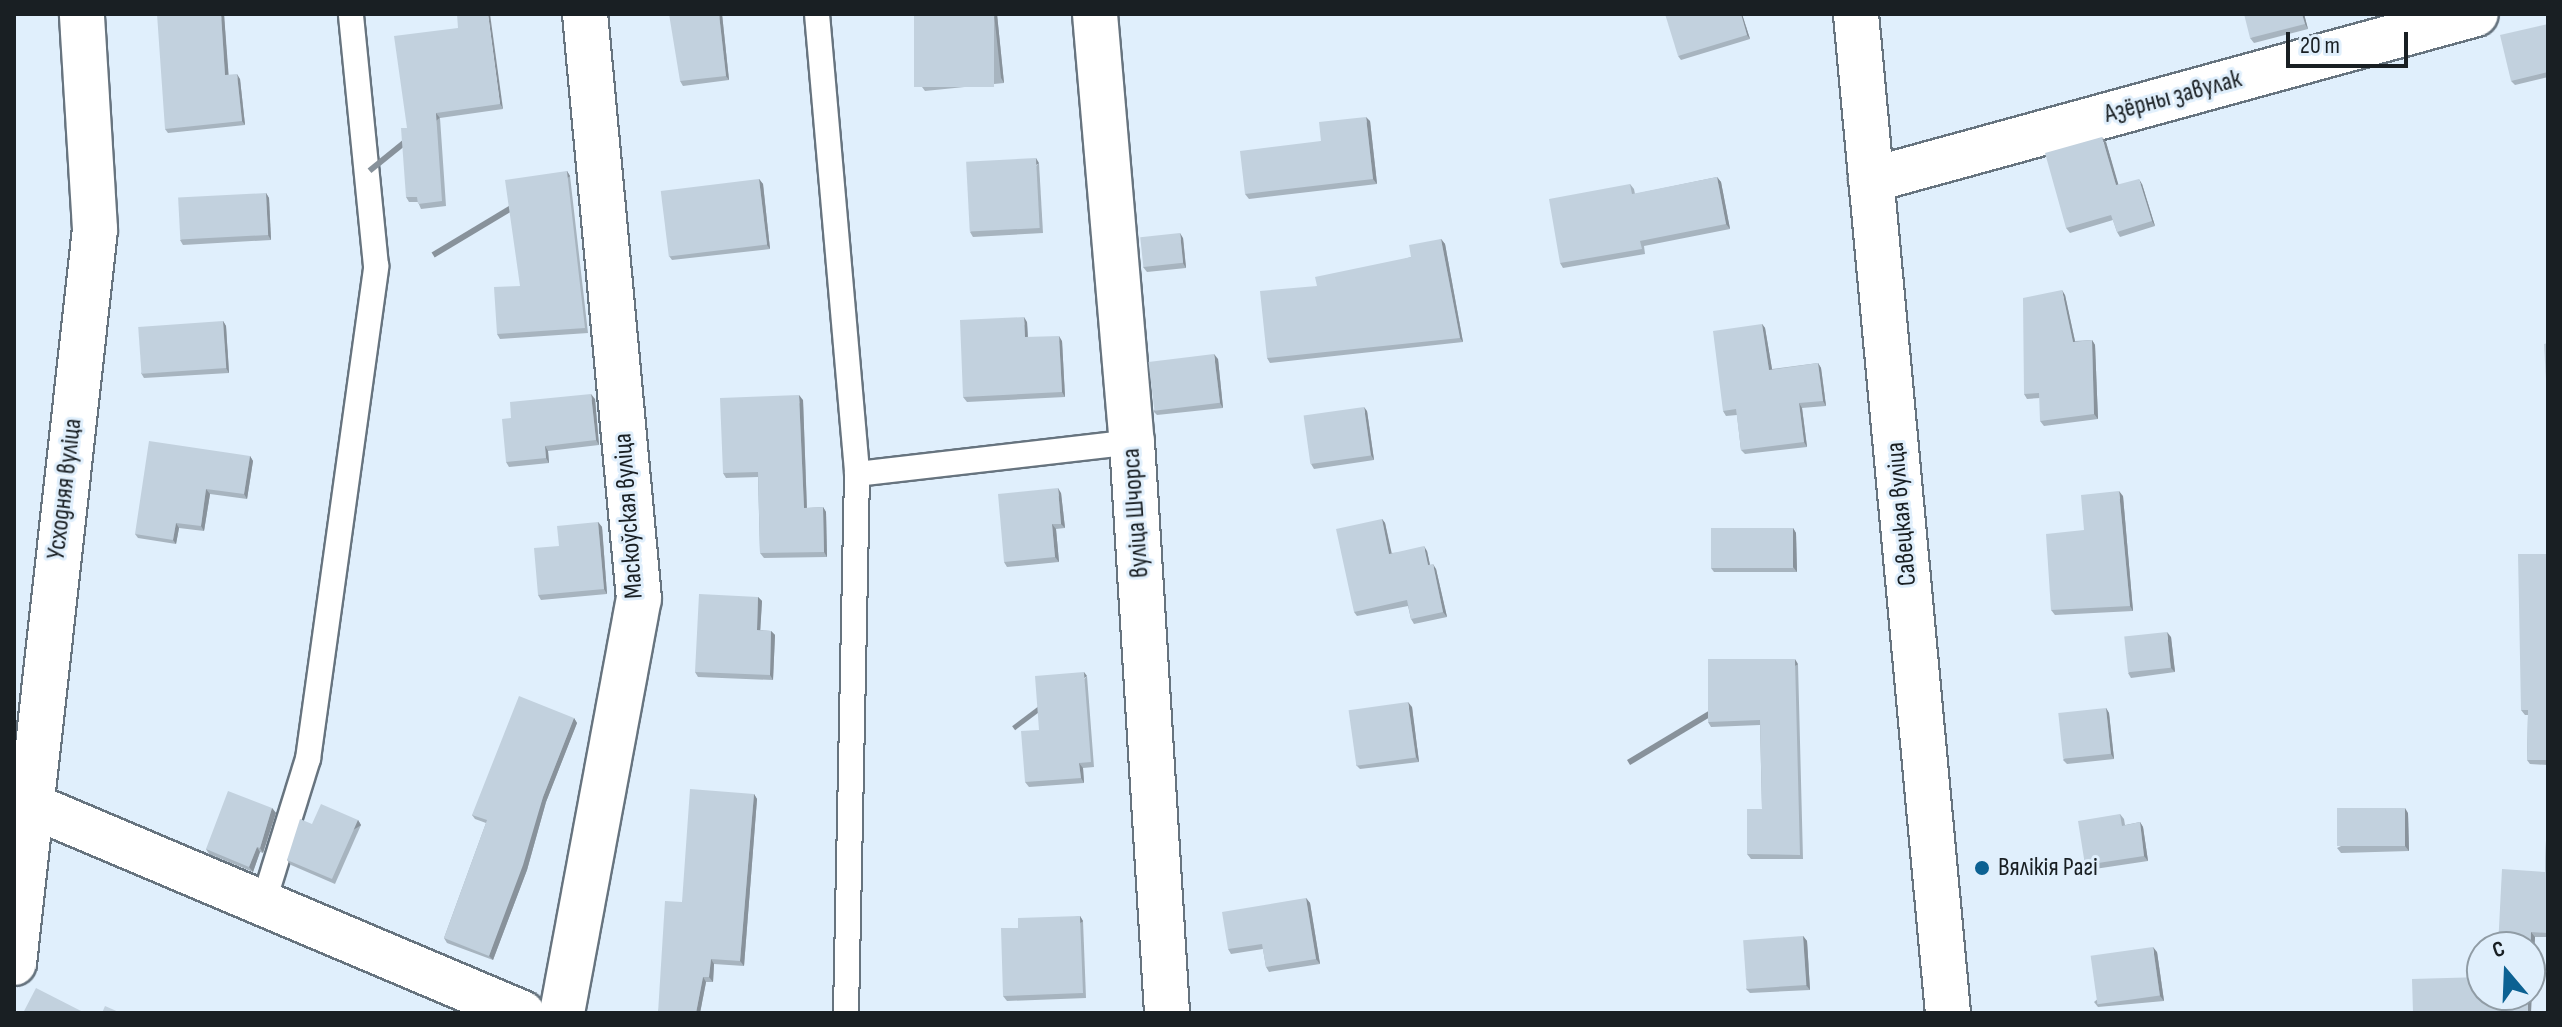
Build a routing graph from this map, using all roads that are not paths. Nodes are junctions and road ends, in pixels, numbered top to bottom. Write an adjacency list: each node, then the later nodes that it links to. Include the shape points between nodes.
1 (82, 14): 11 (street, Усходняя вуліца, via 95,229)
2 (351, 14): 12 (lane, via 376,266 308,759)
3 (585, 14): 15 (street, Маскоўская вуліца, via 639,599)
4 (817, 14): 10 (lane)
5 (1095, 14): 9 (street, вуліца Шчорса)
6 (1856, 14): 8 (street, Савецкая вуліца)
7 (2476, 14): 8 (street, Азёрны завулак)
8 (1871, 180): 18 (street, Савецкая вуліца)
9 (1132, 442): 10 (lane); 17 (street, вуліца Шчорса)
10 (857, 474): 16 (lane)
11 (21, 801): 12 (street); 13 (street, Усходняя вуліца)
12 (263, 904): 14 (street)
13 (14, 963)
14 (522, 1013)
15 (562, 1013)
16 (846, 1013)
17 (1167, 1013)
18 (1948, 1013)

